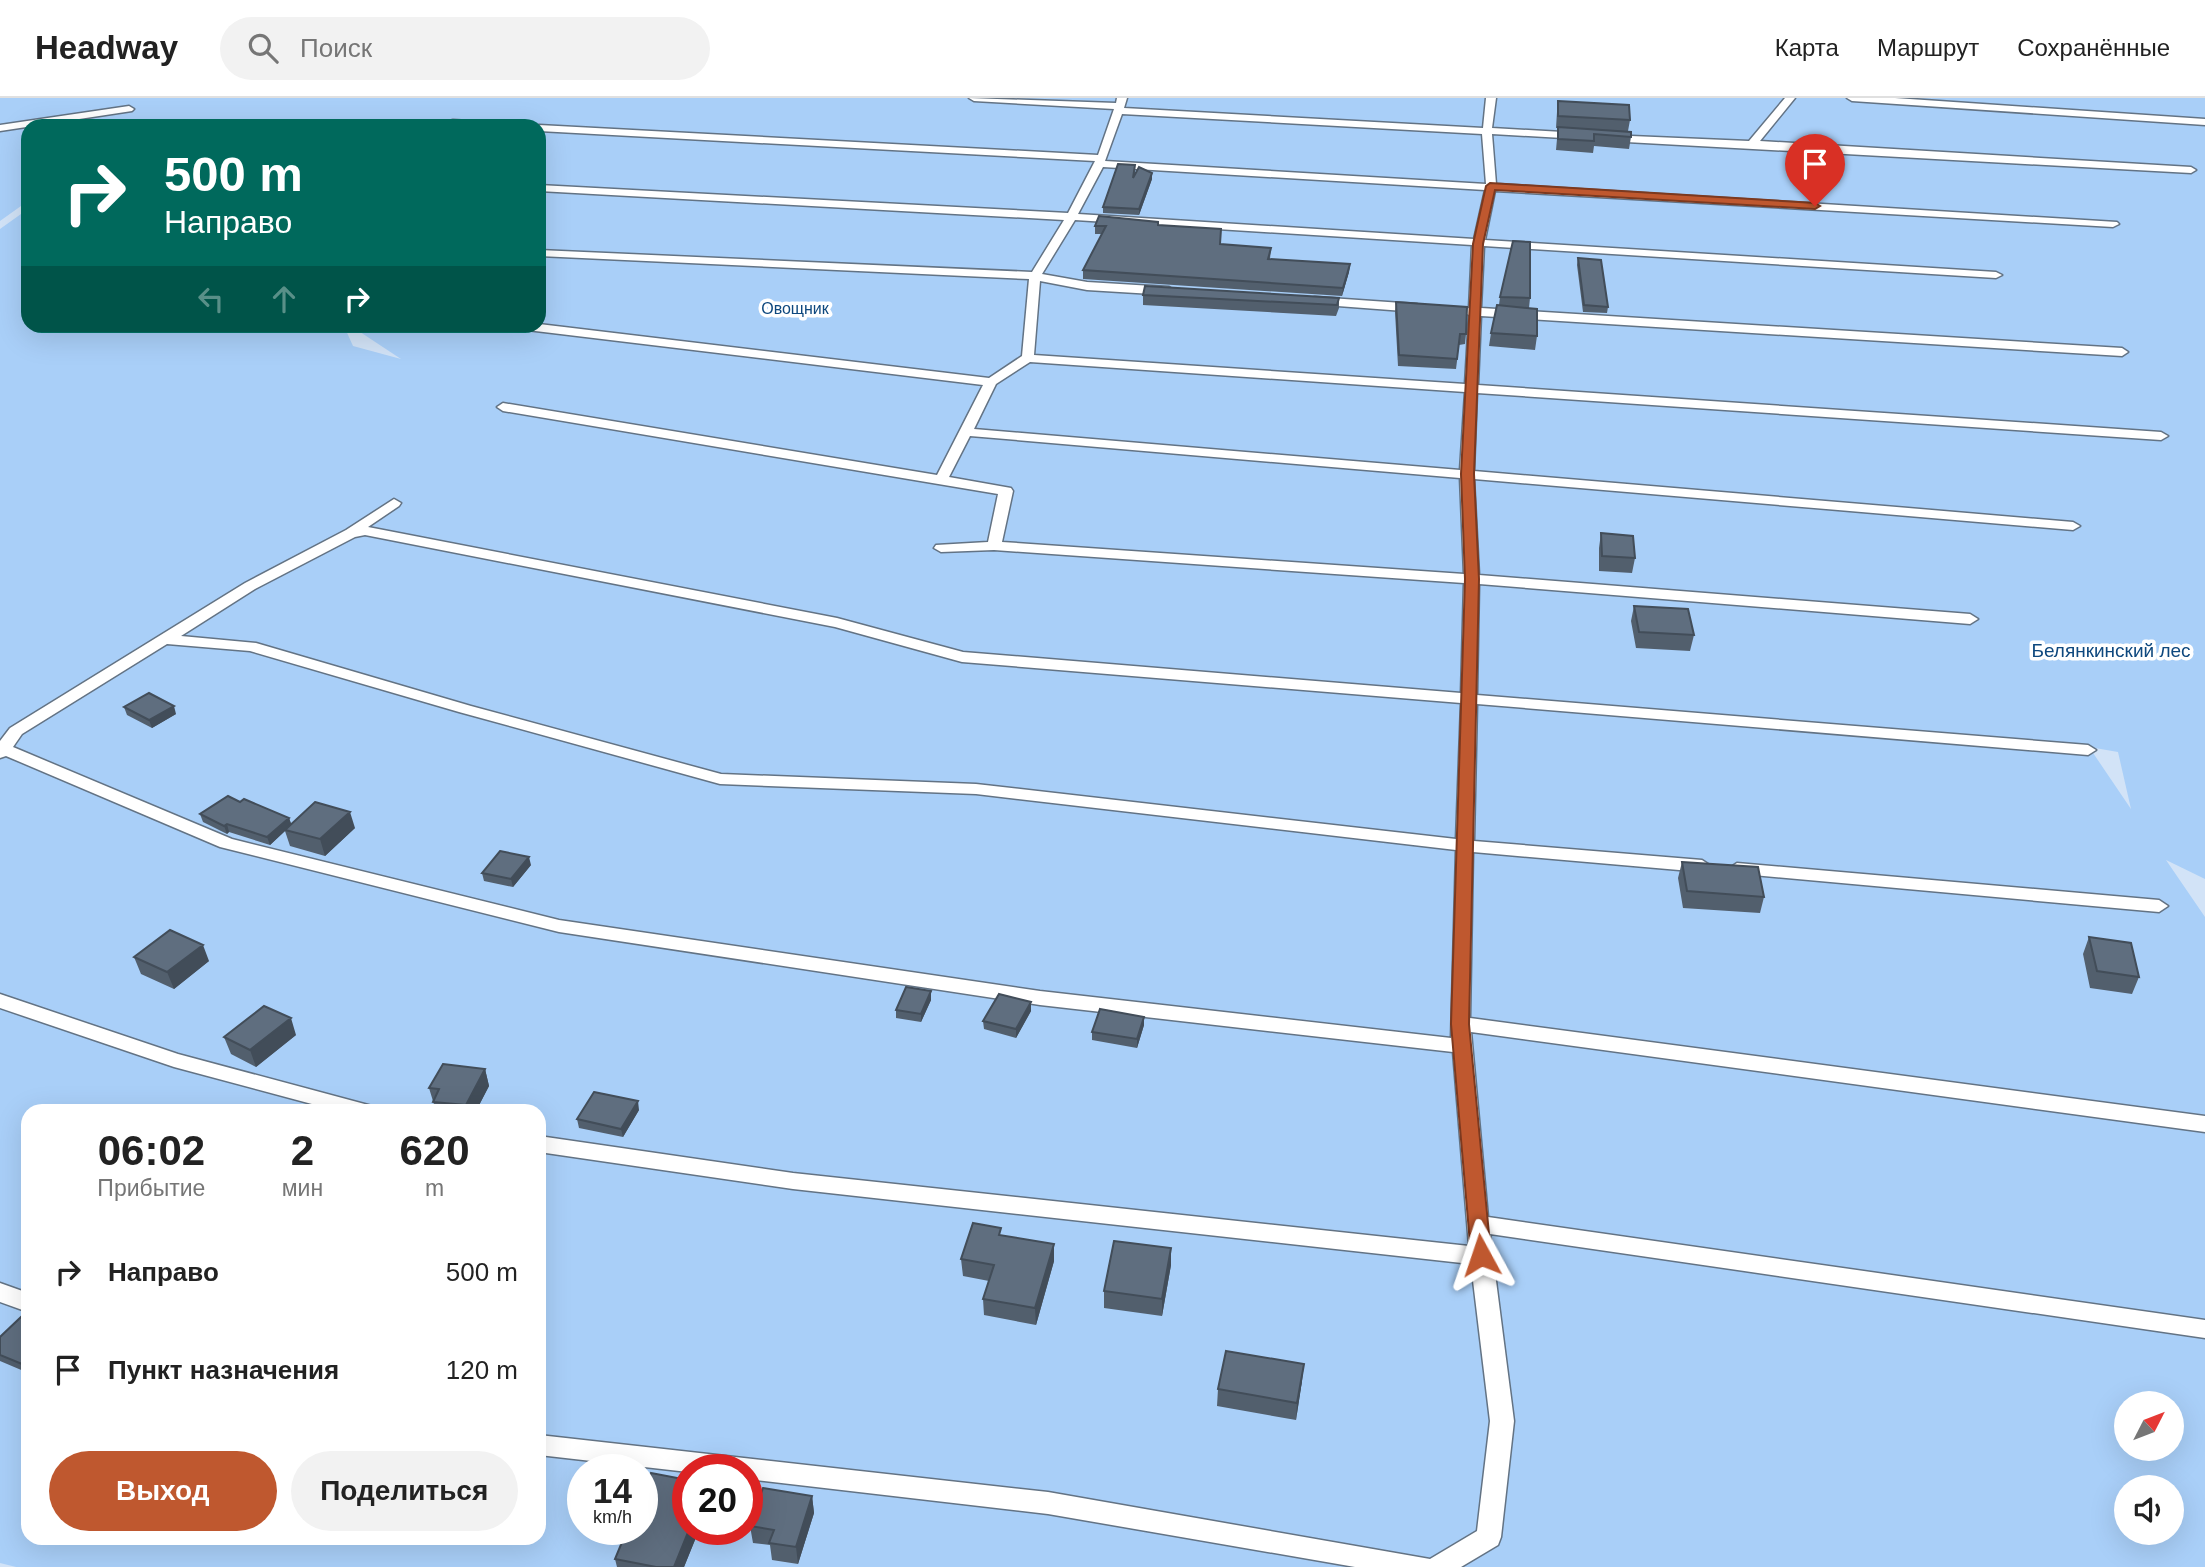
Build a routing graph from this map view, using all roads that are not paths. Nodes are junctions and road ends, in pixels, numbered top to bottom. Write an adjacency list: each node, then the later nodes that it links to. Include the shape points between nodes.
1 (974, 98): 5 (lane)
2 (1491, 98): 12 (lane)
3 (1790, 98): 13 (lane)
4 (1852, 98): 8 (lane)
5 (1120, 105): 12 (lane); 14 (lane)
6 (129, 108): 7 (lane)
7 (58, 119)
8 (2205, 122)
9 (21, 125): 10 (lane)
10 (0, 128)
11 (546, 128): 14 (lane)
12 (1487, 132): 13 (lane); 16 (lane)
13 (1752, 144): 15 (lane)
14 (1099, 161): 16 (lane); 18 (lane)
15 (2191, 170)
16 (1490, 186): 19 (lane); 20 (lane)
17 (546, 188): 18 (lane)
18 (1072, 217): 20 (lane); 23 (lane)
19 (2113, 224)
20 (1478, 244): 22 (lane); 28 (lane)
21 (546, 253): 23 (lane)
22 (1996, 275)
23 (1035, 276): 24 (lane, via 1087,286); 31 (lane)
24 (1184, 292)
25 (1294, 300): 26 (lane)
26 (1433, 309)
27 (1447, 310): 28 (lane)
28 (1475, 312): 30 (lane); 33 (lane)
29 (546, 328): 32 (lane)
30 (2122, 352)
31 (1028, 358): 32 (lane); 33 (lane)
32 (991, 382): 35 (lane)
33 (1471, 388): 36 (lane); 37 (lane)
34 (503, 407): 38 (lane)
35 (965, 432): 37 (lane); 38 (lane)
36 (2161, 436)
37 (1467, 474): 40 (lane); 44 (lane)
38 (941, 480): 42 (lane, via 1006,491)
39 (394, 503): 41 (lane)
40 (2073, 526)
41 (351, 533): 46 (lane, via 250,586); 47 (lane, via 365,531 837,623 962,657)
42 (994, 546): 43 (lane); 44 (lane)
43 (941, 548)
44 (1472, 579): 45 (lane); 47 (lane)
45 (1970, 618)
46 (165, 639): 49 (lane, via 16,731); 50 (lane, via 251,646 720,779 976,789)
47 (1468, 698): 48 (lane); 50 (lane)
48 (2088, 750)
49 (2, 751): 54 (lane, via 226,844 559,926 1041,998)
50 (1467, 846): 51 (lane); 53 (lane)
51 (2159, 906)
52 (0, 1001): 55 (lane, via 174,1060)
53 (1460, 1024): 54 (lane); 56 (lane)
54 (1464, 1046): 58 (lane)
55 (339, 1104)
56 (2205, 1124)
57 (546, 1145): 59 (lane, via 793,1181)
58 (1478, 1224): 59 (lane); 62 (lane)
59 (1481, 1255): 65 (lane, via 1502,1421 1489,1537)
60 (0, 1292): 61 (lane)
61 (21, 1300)
62 (2205, 1329)
63 (546, 1446): 64 (lane, via 1048,1503)
64 (1422, 1567)
65 (1439, 1567)

